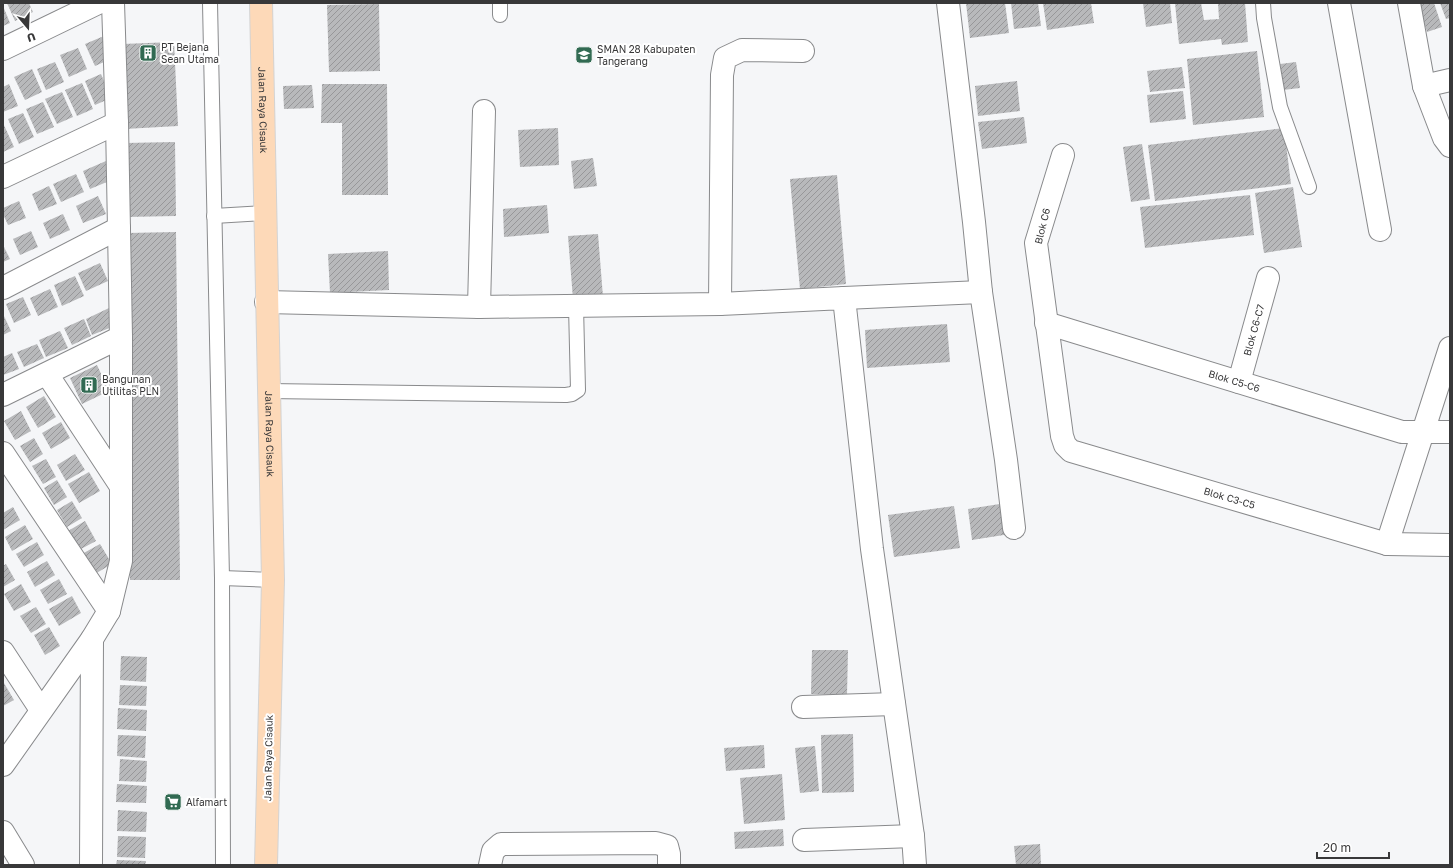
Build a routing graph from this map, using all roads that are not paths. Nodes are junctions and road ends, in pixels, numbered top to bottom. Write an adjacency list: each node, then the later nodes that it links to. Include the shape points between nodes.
1 (98, 3): 9 (street)
2 (113, 3): 14 (street)
3 (210, 3): 20 (lane)
4 (261, 3): 19 (main road, Jalan Raya Cisauk)
5 (948, 3): 25 (street)
6 (1263, 3): 18 (lane, via 1280,107)
7 (1339, 3): 22 (street)
8 (1409, 3): 12 (street)
9 (3, 49)
10 (803, 51): 28 (street, via 742,50 725,58 722,75)
11 (1450, 80): 12 (street)
12 (1424, 86): 15 (street, via 1444,138)
13 (484, 112): 30 (street)
14 (118, 123): 17 (street); 21 (street)
15 (1450, 146)
16 (1063, 155): 31 (street, Blok C6, via 1036,243)
17 (3, 176)
18 (1309, 187)
19 (266, 213): 20 (lane); 27 (main road, Jalan Raya Cisauk)
20 (214, 216): 46 (lane)
21 (119, 228): 24 (street); 32 (street)
22 (1380, 230)
23 (1268, 278): 35 (street, Blok C6-C7)
24 (3, 288)
25 (981, 292): 26 (street); 43 (street)
26 (844, 298): 28 (street); 51 (street, via 872,549)
27 (266, 302): 30 (street); 36 (main road, Jalan Raya Cisauk)
28 (720, 304): 29 (street)
29 (576, 306): 30 (street); 36 (lane, via 578,390 572,394)
30 (479, 307)
31 (1046, 323): 35 (street, Blok C5-C6); 40 (street, Blok C6, via 1062,436 1065,445)
32 (121, 337): 34 (street); 42 (street)
33 (1450, 348): 38 (street)
34 (47, 374): 37 (street); 42 (street)
35 (1239, 382): 38 (street, Blok C5-C6, via 1402,432)
36 (268, 391): 47 (main road, Jalan Raya Cisauk)
37 (3, 395)
38 (1423, 432): 39 (street, Blok C5-C6); 44 (street)
39 (1450, 432)
40 (1071, 450): 44 (street, Blok C3-C5)
41 (3, 453): 48 (street)
42 (120, 485): 48 (street, via 121,561)
43 (1014, 528)
44 (1387, 544): 45 (street, Blok C3-C5)
45 (1450, 545)
46 (222, 578): 47 (lane); 60 (lane)
47 (273, 580): 61 (main road, Jalan Raya Cisauk)
48 (109, 611): 49 (street)
49 (92, 639): 53 (street); 59 (street)
50 (3, 652): 53 (street)
51 (894, 704): 52 (street); 56 (street)
52 (804, 707)
53 (41, 710): 54 (street)
54 (3, 765)
55 (3, 832): 58 (street)
56 (913, 836): 57 (street); 64 (street)
57 (804, 840)
58 (23, 865)
59 (92, 865)
60 (223, 865)
61 (266, 865)
62 (490, 865): 63 (street, via 493,851 501,844 649,843 667,846 670,854)
63 (669, 865)
64 (915, 865)

